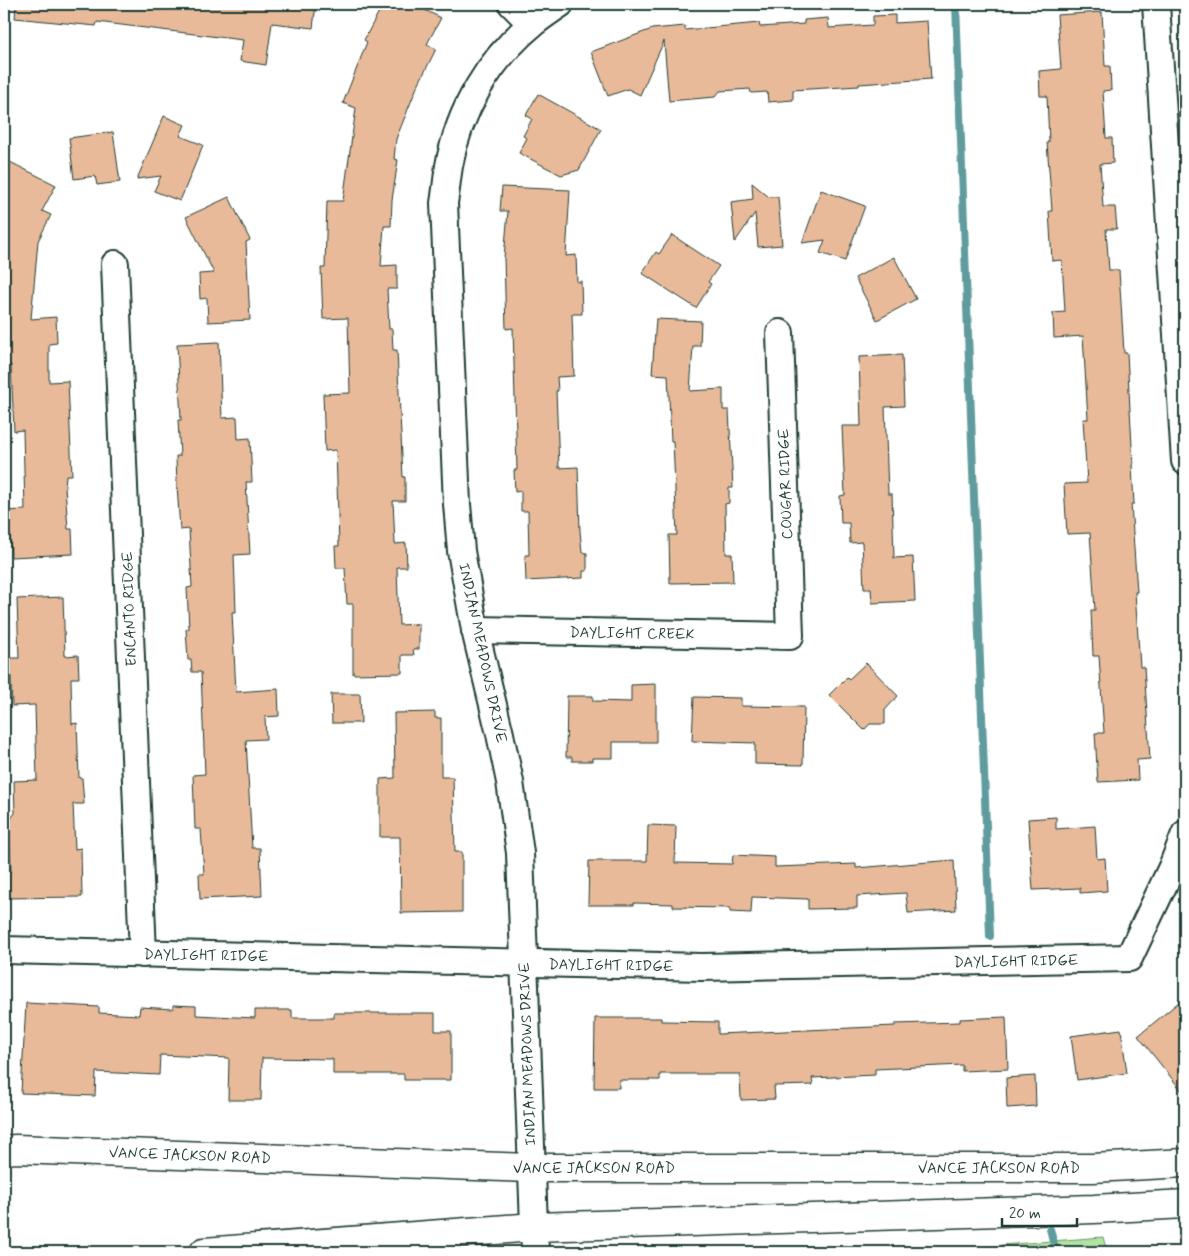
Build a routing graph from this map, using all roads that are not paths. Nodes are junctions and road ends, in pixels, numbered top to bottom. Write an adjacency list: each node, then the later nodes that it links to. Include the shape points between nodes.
1 (512, 4): 4 (street)
2 (560, 4): 4 (street, INDIAN MEADOWS DRIVE)
3 (1156, 4): 6 (street)
4 (532, 24): 9 (street, INDIAN MEADOWS DRIVE, via 489,69 474,95 459,127 449,165 444,204 457,504 461,551)
5 (116, 264): 13 (street, ENCANTO RIDGE)
6 (1179, 278): 8 (street)
7 (780, 333): 10 (street, COUGAR RIDGE)
8 (1185, 461)
9 (475, 630): 10 (street, DAYLIGHT CREEK); 14 (street, INDIAN MEADOWS DRIVE, via 500,734 519,844)
10 (790, 636)
11 (1185, 834): 14 (street, DAYLIGHT RIDGE, via 1128,958 720,967)
12 (4, 950): 13 (street, DAYLIGHT RIDGE)
13 (143, 954): 14 (street, DAYLIGHT RIDGE)
14 (524, 963): 17 (street, INDIAN MEADOWS DRIVE)
15 (4, 1150): 17 (main road, VANCE JACKSON ROAD)
16 (1185, 1163): 17 (main road, VANCE JACKSON ROAD, via 1093,1168)
17 (531, 1168): 19 (street, INDIAN MEADOWS DRIVE)
18 (1185, 1204): 19 (main road)
19 (534, 1239): 20 (main road)
20 (204, 1252)

